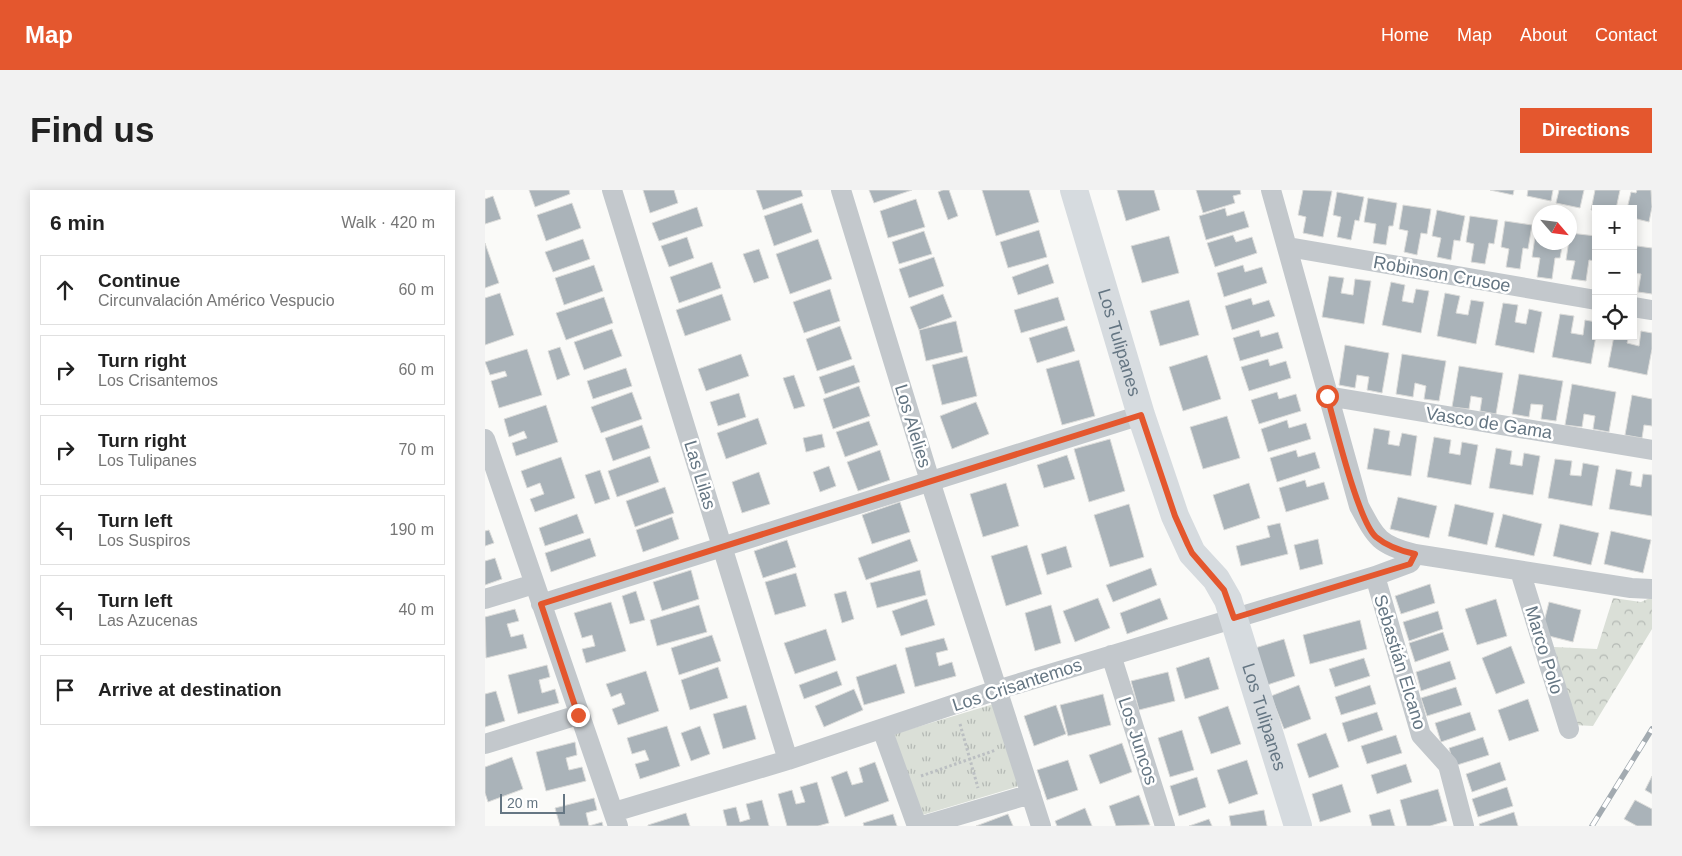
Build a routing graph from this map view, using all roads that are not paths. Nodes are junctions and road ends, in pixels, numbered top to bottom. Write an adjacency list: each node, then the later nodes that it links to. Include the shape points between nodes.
1 (612, 190): 14 (street, Las Lilas)
2 (841, 190): 13 (street, Los Alelies)
3 (1074, 190): 10 (street, Los Tulipanes)
4 (1271, 190): 5 (street)
5 (1288, 247): 6 (street, Robinson Crusoe); 9 (street)
6 (1592, 299)
7 (1637, 308): 8 (street)
8 (1652, 310)
9 (1327, 396): 12 (street, Vasco de Gama); 15 (street, via 1359,506 1375,536 1393,549)
10 (1141, 415): 13 (street); 22 (street, Los Tulipanes, via 1188,545 1224,590)
11 (486, 448): 18 (street)
12 (1652, 450)
13 (930, 481): 14 (street); 24 (street, Los Alelies)
14 (722, 547): 21 (street); 29 (street, Las Lilas)
15 (1415, 554): 16 (street); 17 (street, Los Crisantemos, via 1410,564)
16 (1520, 572): 19 (street); 27 (street, Marco Polo)
17 (1375, 576): 22 (street, Los Crisantemos); 37 (street, Sebastián Elcano, via 1421,735 1448,765)
18 (534, 584): 20 (street); 21 (street)
19 (1652, 589)
20 (485, 599)
21 (541, 604): 25 (street)
22 (1234, 618): 23 (street, Los Crisantemos); 36 (street, Los Tulipanes)
23 (1111, 655): 24 (street, Los Crisantemos); 35 (street, Los Juncos)
24 (997, 690): 26 (street, Los Crisantemos); 30 (street, Los Alelies)
25 (578, 715): 28 (street); 31 (street)
26 (882, 729): 29 (street, Los Crisantemos); 32 (street)
27 (1569, 729)
28 (485, 744)
29 (788, 760): 31 (street, Los Crisantemos)
30 (1031, 794): 33 (street); 34 (street, Los Alelies)
31 (616, 819)
32 (917, 826)
33 (922, 826)
34 (1041, 826)
35 (1165, 826)
36 (1298, 826)
37 (1464, 826)

